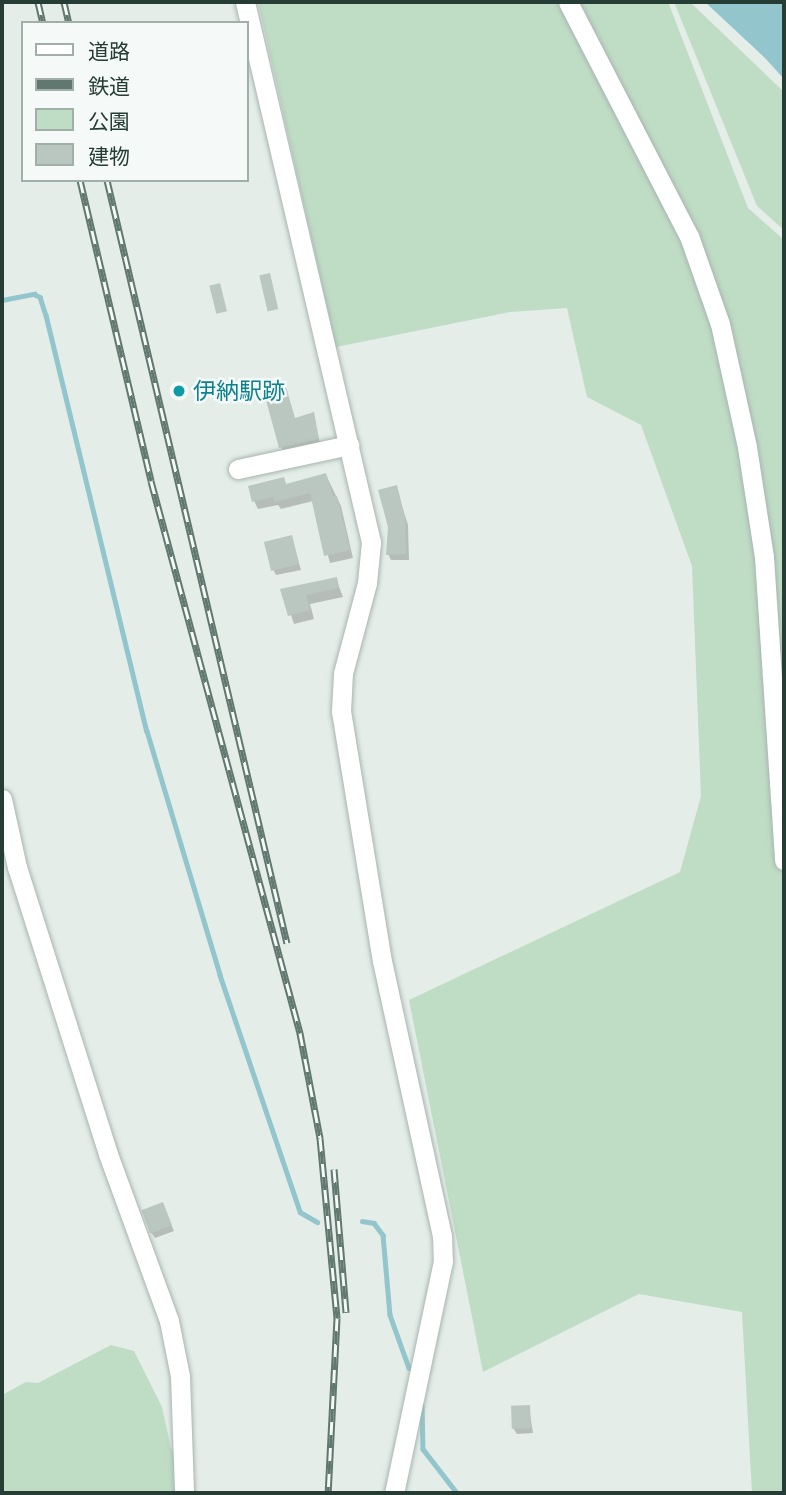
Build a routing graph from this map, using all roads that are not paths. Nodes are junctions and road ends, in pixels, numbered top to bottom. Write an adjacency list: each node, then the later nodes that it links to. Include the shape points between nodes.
1 (245, 2): 3 (street)
2 (568, 2): 6 (street, via 677,213 720,324 747,447 764,557)
3 (349, 445): 4 (street); 8 (street, via 371,542 367,583 343,673 341,711 382,961 442,1236 443,1261)
4 (238, 469)
5 (2, 799): 7 (street, via 17,867 108,1154 169,1321 180,1376)
6 (784, 860)
7 (184, 1493)
8 (394, 1493)

